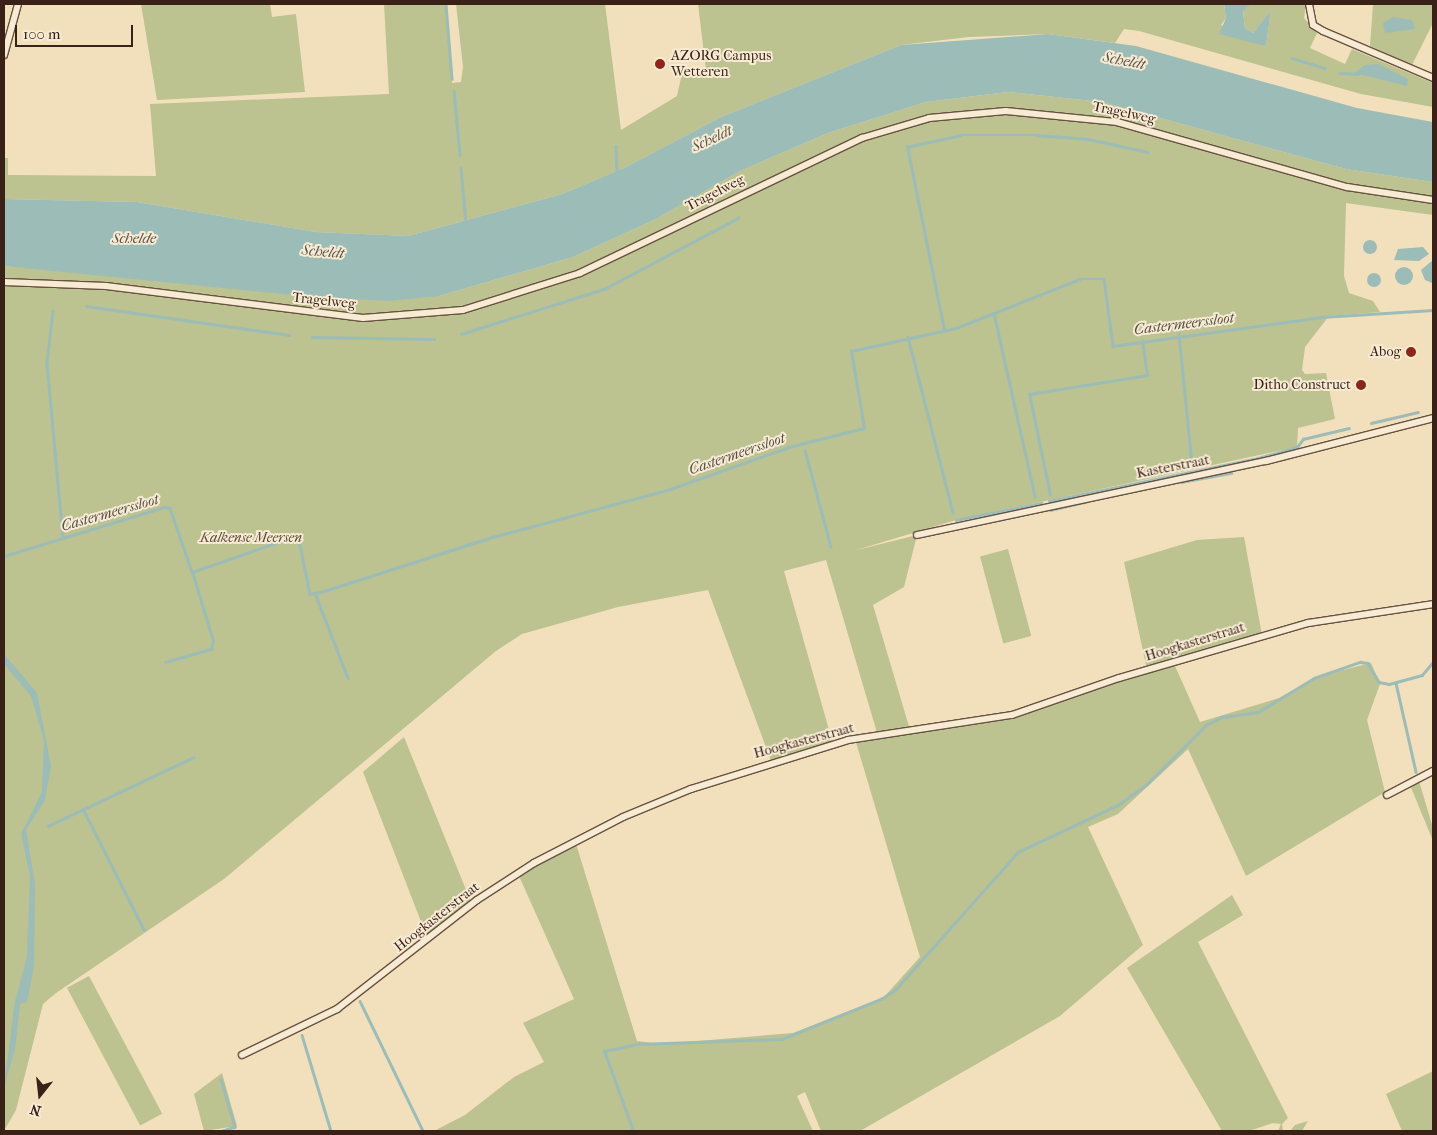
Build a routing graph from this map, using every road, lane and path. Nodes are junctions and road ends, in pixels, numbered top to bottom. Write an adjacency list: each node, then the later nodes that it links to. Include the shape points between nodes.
1 (18, 4): 3 (street)
2 (1309, 4): 4 (street, via 1313,25)
3 (4, 55)
4 (1433, 78)
5 (1433, 200): 6 (street, Tragelweg, via 1347,187 1117,122 1006,111 928,118 862,138 580,273 464,310 362,318 106,286)
6 (4, 282)
7 (1433, 418): 8 (street, Kasterstraat, via 1242,466)
8 (917, 535)
9 (1433, 604): 12 (street, Hoogkasterstraat, via 1308,623 1119,678 1012,715 848,740 691,789 623,817 534,863 477,900 337,1009)
10 (1433, 770): 11 (street)
11 (1387, 795)
12 (242, 1055)

